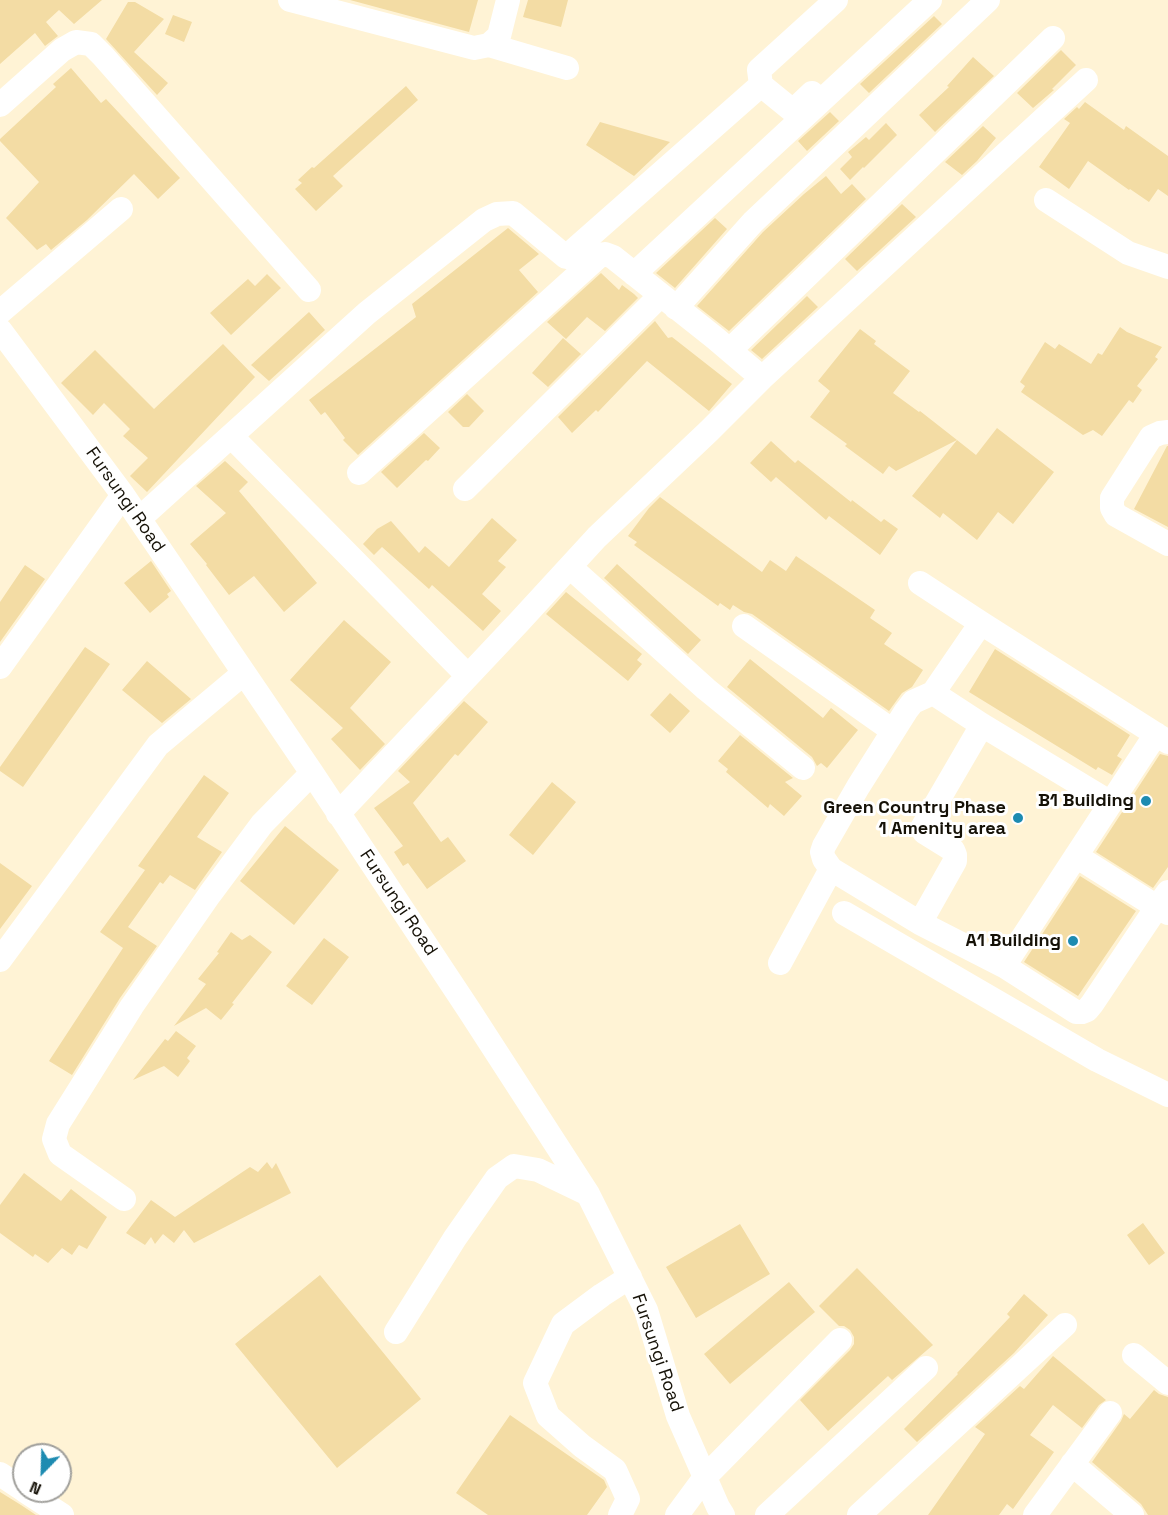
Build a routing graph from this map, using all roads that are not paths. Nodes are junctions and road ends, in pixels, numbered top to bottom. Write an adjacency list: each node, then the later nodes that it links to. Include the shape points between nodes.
1 (294, 0): 8 (street, via 474,48)
2 (508, 0): 8 (street, via 499,36)
3 (836, 0): 11 (street, via 759,70)
4 (917, 0): 11 (street, via 793,111)
5 (930, 0): 16 (street)
6 (988, 0): 18 (street)
7 (1053, 38): 21 (street)
8 (489, 45): 9 (street)
9 (567, 68)
10 (1086, 80): 22 (street)
11 (761, 85): 24 (street, via 566,257 513,213 484,220 367,314)
12 (0, 105): 17 (street, via 62,50 76,42 91,44)
13 (1046, 200): 15 (street, via 1128,253)
14 (121, 209): 19 (street)
15 (1168, 267)
16 (634, 274): 18 (street); 25 (street, via 613,257 599,256)
17 (309, 290)
18 (668, 302): 21 (street); 26 (street)
19 (0, 312)
20 (0, 330): 27 (street, Fursungi Road)
21 (730, 350): 22 (street)
22 (762, 378): 30 (street)
23 (1168, 432): 29 (street, via 1151,437 1112,498 1112,508 1116,515)
24 (231, 436): 28 (street); 36 (street)
25 (359, 473)
26 (465, 489)
27 (123, 495): 28 (street, Fursungi Road); 34 (street)
28 (139, 519): 35 (street, Fursungi Road)
29 (1168, 544)
30 (570, 567): 36 (street); 41 (street, via 706,689)
31 (920, 583): 32 (street)
32 (981, 623): 37 (street); 40 (street)
33 (744, 626): 39 (street)
34 (0, 667)
35 (244, 673): 42 (street, Fursungi Road); 50 (street, via 158,745)
36 (468, 676): 44 (street)
37 (933, 693): 38 (street); 39 (street, via 913,702)
38 (982, 725): 43 (street); 49 (street, via 922,828 953,850 955,861)
39 (893, 731): 46 (street, via 824,846 824,859)
40 (1162, 738): 43 (street)
41 (803, 768)
42 (312, 773): 44 (street, Fursungi Road); 55 (street, via 262,824 217,885 132,1006 58,1124 54,1139 60,1154)
43 (1111, 802): 45 (street)
44 (338, 814): 54 (street, Fursungi Road)
45 (1076, 856): 47 (street); 52 (street)
46 (831, 869): 49 (street); 51 (street)
47 (1164, 904): 52 (street, via 1092,1004 1082,1012 1071,1010)
48 (844, 913): 53 (street, via 1097,1059)
49 (920, 923): 52 (street)
50 (0, 960)
51 (780, 963)
52 (1004, 966)
53 (1168, 1095)
54 (588, 1194): 56 (street, Fursungi Road); 58 (street, via 538,1170 514,1166 497,1178)
55 (124, 1199)
56 (630, 1277): 65 (street, Fursungi Road, via 646,1310 678,1416); 69 (street, via 563,1324 536,1383 548,1416 615,1470 628,1499)
57 (1065, 1325): 72 (street)
58 (396, 1332)
59 (840, 1340): 65 (street)
60 (1134, 1355): 62 (street)
61 (926, 1368): 71 (street)
62 (1168, 1383)
63 (1110, 1413): 64 (street)
64 (1072, 1464): 73 (street); 74 (street)
65 (705, 1477): 67 (street, Fursungi Road); 70 (street)
66 (44, 1503): 68 (street)
67 (713, 1510)
68 (62, 1515)
69 (620, 1515)
70 (677, 1515)
71 (767, 1515)
72 (858, 1515)
73 (1035, 1515)
74 (1131, 1515)

